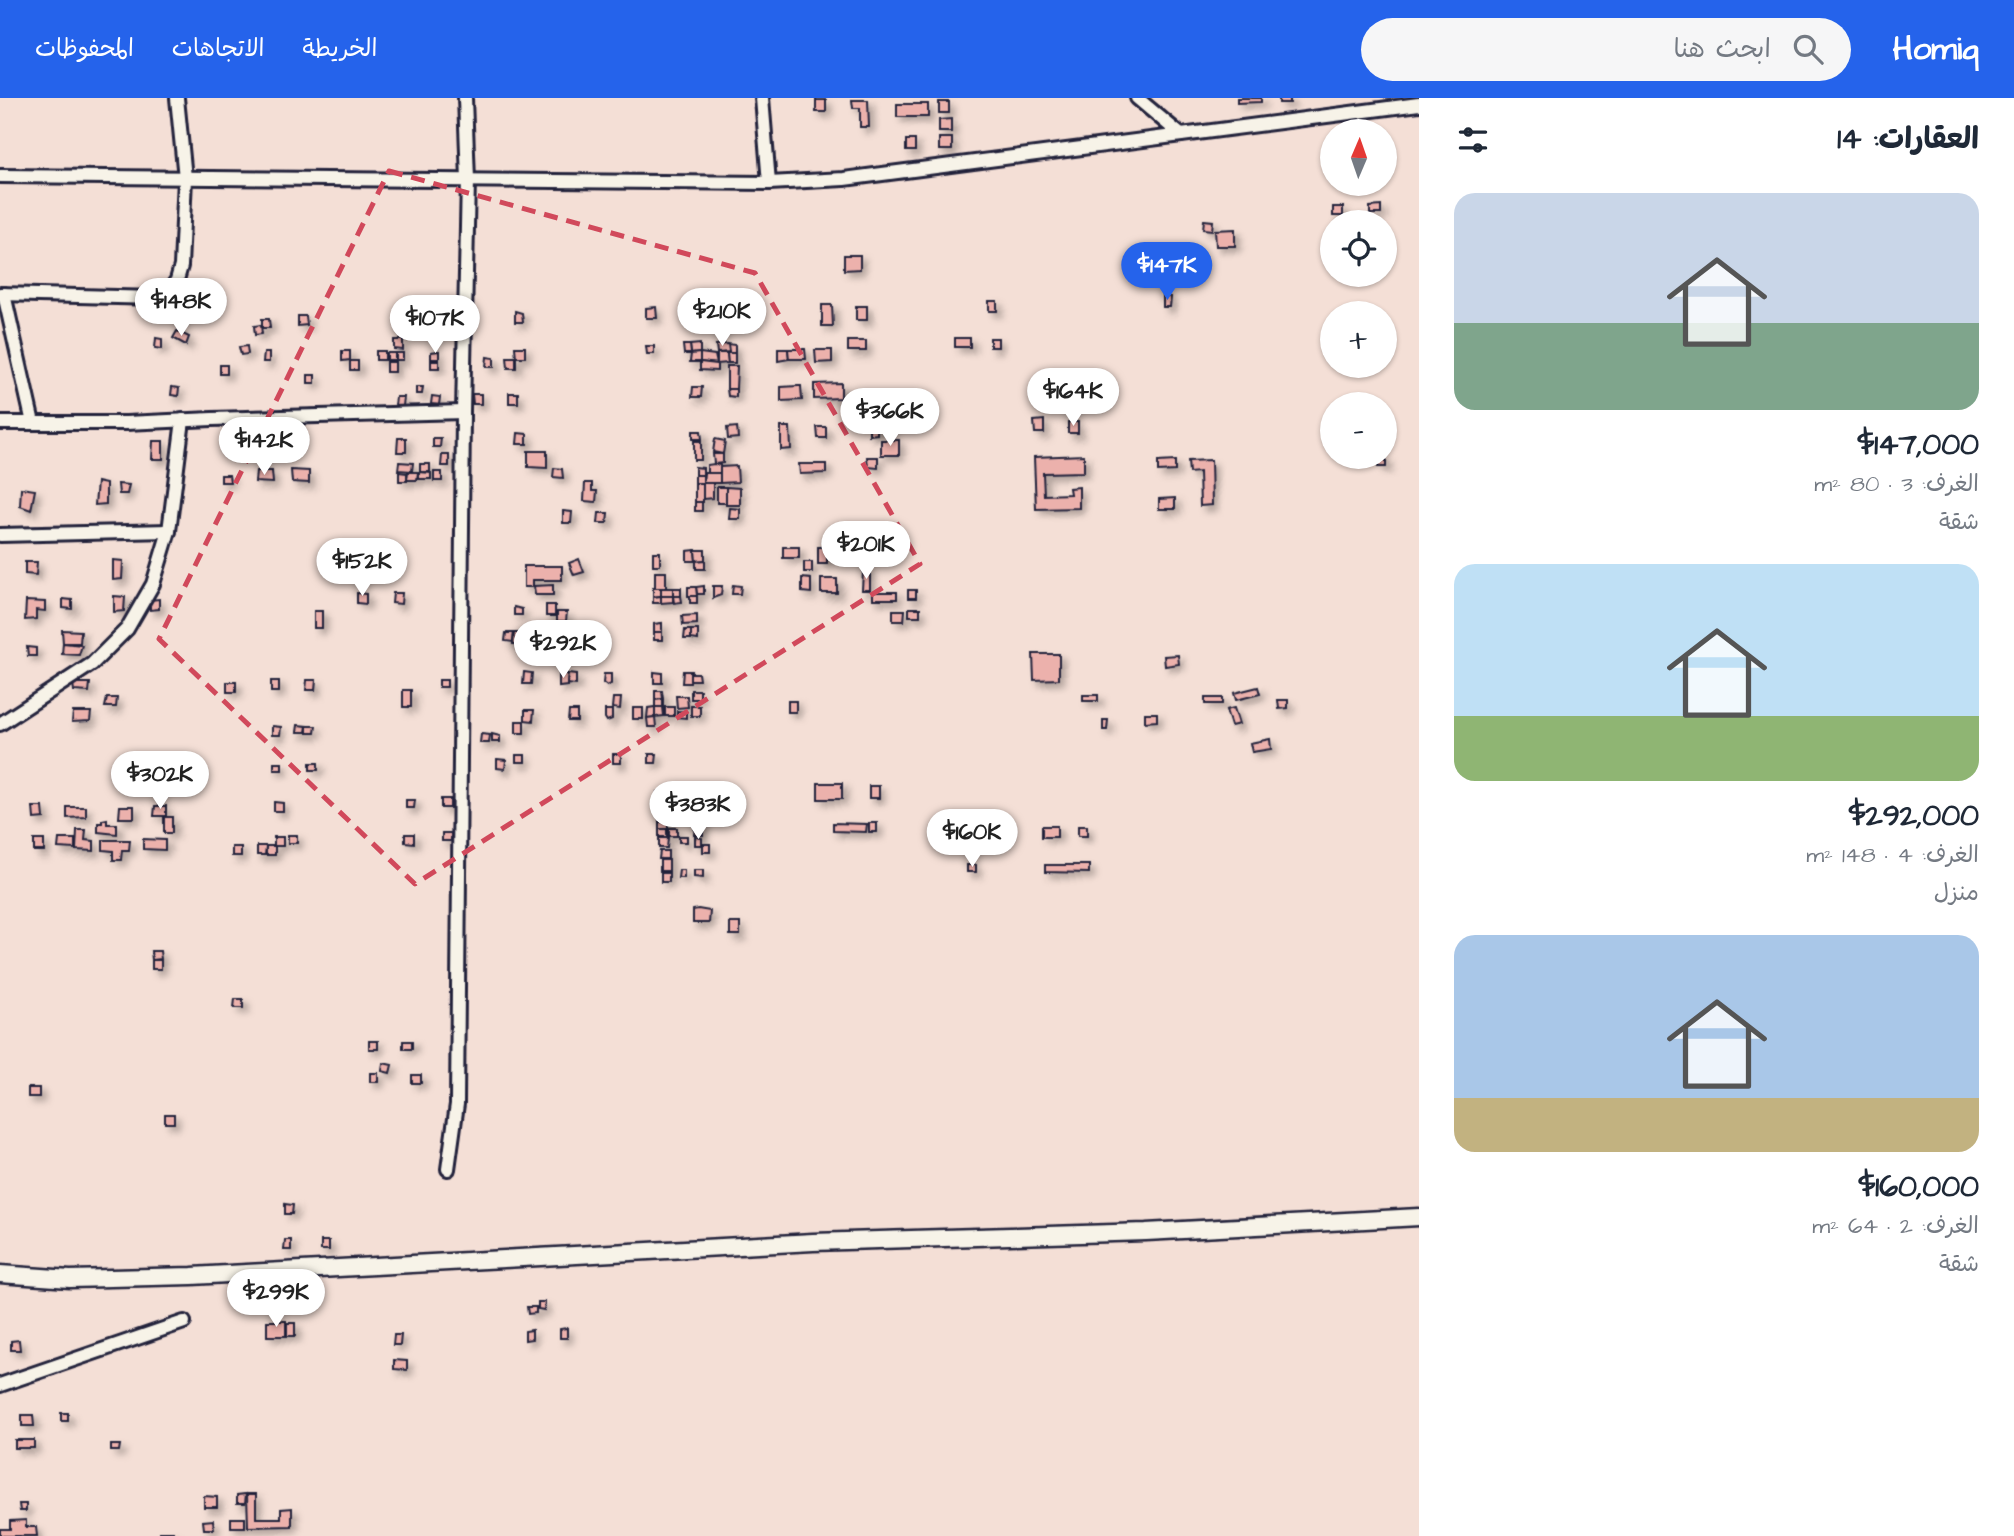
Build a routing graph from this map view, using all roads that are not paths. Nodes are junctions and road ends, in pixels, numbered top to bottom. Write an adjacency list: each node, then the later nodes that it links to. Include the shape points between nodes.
1 (177, 98): 8 (street)
2 (465, 98): 9 (street)
3 (762, 98): 10 (street)
4 (1137, 98): 6 (street)
5 (1419, 104): 6 (street)
6 (1181, 135): 10 (street, via 844,179)
7 (0, 176): 8 (street)
8 (186, 178): 9 (street); 11 (street, via 180,266 169,292 156,298)
9 (468, 180): 10 (street); 12 (street)
10 (769, 183)
11 (2, 294): 15 (street)
12 (463, 412): 13 (street); 19 (street, via 457,1104)
13 (183, 420): 15 (street); 16 (street)
14 (0, 423): 15 (street)
15 (33, 423)
16 (169, 531): 17 (street); 18 (street, via 153,584 127,629 92,664)
17 (0, 535)
18 (0, 724)
19 (449, 1169)
20 (1419, 1217): 21 (main road, via 1146,1232 813,1242 192,1276 70,1279)
21 (0, 1274)
22 (184, 1322): 23 (street)
23 (0, 1385)

